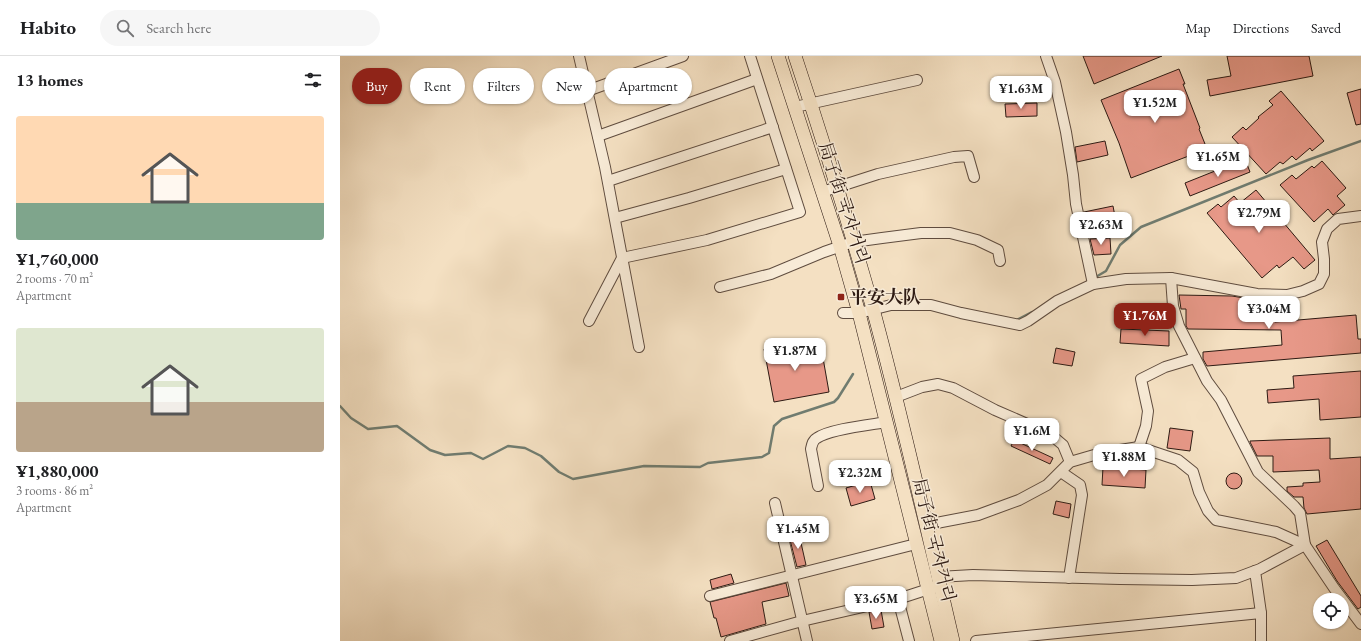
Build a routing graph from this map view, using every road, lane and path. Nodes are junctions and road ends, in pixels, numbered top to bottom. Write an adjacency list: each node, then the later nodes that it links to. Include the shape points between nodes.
1 (579, 56): 7 (street)
2 (683, 56): 10 (street)
3 (750, 56): 8 (street)
4 (778, 56): 13 (main road, 局子街 국자거리)
5 (795, 56): 12 (main road, 局子街 국자거리)
6 (1046, 56): 27 (street, via 1055,82 1066,132 1076,204)
7 (582, 68)
8 (757, 79): 14 (street); 15 (street)
9 (917, 80): 12 (street)
10 (596, 89)
11 (590, 104): 15 (street)
12 (811, 104): 13 (street); 19 (main road, 局子街 국자거리)
13 (795, 108): 20 (main road, 局子街 국자거리)
14 (772, 127): 16 (street); 18 (street)
15 (598, 136): 18 (street)
16 (786, 169): 22 (street); 24 (street, via 800,212 707,240)
17 (974, 177): 19 (street, via 968,156 954,157 878,174)
18 (608, 181): 22 (street)
19 (836, 187): 20 (street); 23 (main road, 局子街 국자거리)
20 (822, 192): 23 (main road, 局子街 국자거리)
21 (1361, 216): 26 (street, via 1338,219 1327,228 1322,242 1324,274 1319,284 1303,291 1287,295 1257,294)
22 (615, 218): 24 (street)
23 (846, 244): 25 (street, via 921,233 950,233 977,240 998,250); 28 (street, via 771,274); 29 (main road, 局子街 국자거리); 31 (main road, 局子街 국자거리)
24 (622, 258): 32 (street); 33 (street)
25 (1000, 261)
26 (1171, 278): 27 (street); 34 (street, via 1179,326)
27 (1092, 280): 29 (street, via 1020,325 931,305 891,305)
28 (720, 287)
29 (873, 309): 31 (street); 35 (main road, 局子街 국자거리)
30 (843, 313): 31 (street)
31 (859, 313): 36 (main road, 局子街 국자거리)
32 (589, 321)
33 (639, 347)
34 (1195, 358): 37 (street, via 1165,366 1141,379 1148,411); 44 (street, via 1221,400 1258,472 1300,513)
35 (896, 397): 38 (street, via 911,390 938,384 953,388 1050,434 1063,445); 42 (main road, 局子街 국자거리)
36 (887, 422): 40 (street, via 831,432 816,438 811,448); 43 (main road, 局子街 국자거리)
37 (1139, 447): 38 (street, via 1101,453); 44 (street, via 1178,460 1193,472 1208,511 1216,520 1276,532)
38 (1070, 462): 39 (street)
39 (1061, 472): 42 (street, via 1047,485 1019,500 978,515); 47 (street, via 1080,485 1082,495)
40 (818, 486)
41 (775, 503): 46 (street)
42 (926, 525): 48 (main road, 局子街 국자거리)
43 (916, 544): 46 (street); 48 (main road, 局子街 국자거리)
44 (1305, 545): 45 (street); 53 (street)
45 (1255, 571): 47 (street, via 1236,578 1192,580); 51 (street)
46 (792, 575): 49 (street); 52 (street)
47 (1069, 578): 48 (street, via 973,575)
48 (936, 584): 50 (street); 57 (main road, 局子街 국자거리); 58 (main road, 局子街 국자거리)
49 (710, 596)
50 (898, 599): 52 (street); 56 (street)
51 (1261, 613): 59 (street); 60 (street)
52 (802, 621): 54 (street); 55 (street)
53 (1361, 624)
54 (730, 641)
55 (806, 641)
56 (909, 641)
57 (941, 641)
58 (953, 641)
59 (976, 641)
60 (1261, 641)

